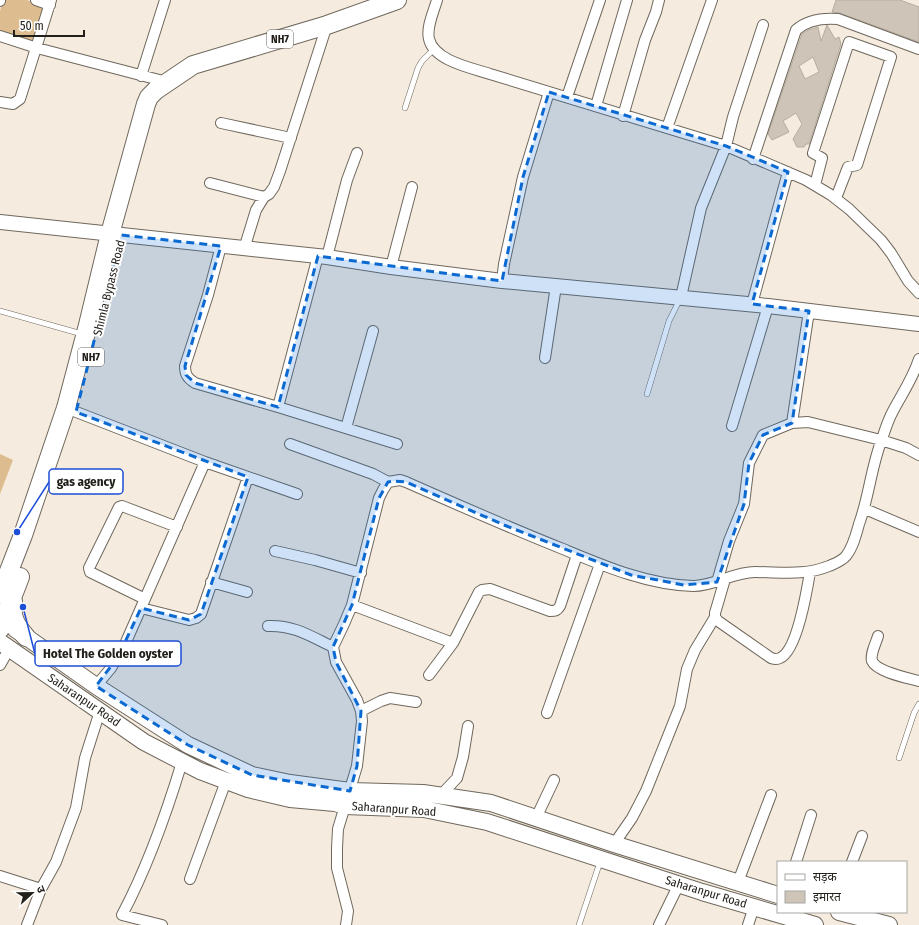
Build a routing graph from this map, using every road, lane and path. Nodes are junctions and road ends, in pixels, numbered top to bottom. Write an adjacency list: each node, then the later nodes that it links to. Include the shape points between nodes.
1 (36, 0): 9 (street)
2 (165, 0): 16 (street)
3 (437, 0): 14 (street, via 429,28 429,39)
4 (600, 0): 19 (street)
5 (627, 0): 21 (street)
6 (659, 0): 23 (street)
7 (712, 0): 25 (street)
8 (387, 1): 10 (highway, NH7)
9 (50, 2): 13 (street)
10 (327, 25): 17 (highway, NH7, via 193,65); 26 (street)
11 (762, 25): 27 (street)
12 (0, 36): 13 (street)
13 (37, 48): 16 (street); 20 (street, via 20,100 13,104)
14 (434, 49): 18 (street, via 442,57 455,63); 22 (lane, via 418,68)
15 (919, 49): 29 (street, via 838,19 807,22 802,25 796,30)
16 (141, 76): 17 (street)
17 (167, 82): 37 (highway, Shimla Bypass Road / NH7)
18 (549, 92): 19 (street); 42 (street, via 523,177)
19 (567, 97): 21 (street)
20 (0, 102)
21 (596, 106): 23 (street)
22 (405, 108)
23 (624, 116): 25 (street)
24 (221, 123): 26 (street)
25 (667, 128): 27 (street)
26 (291, 138): 34 (street, via 274,187)
27 (726, 146): 29 (street); 45 (street, via 701,208)
28 (357, 153): 40 (street)
29 (753, 159): 30 (street)
30 (788, 172): 32 (street); 46 (street)
31 (210, 183): 34 (street)
32 (815, 185): 35 (street); 35 (street, via 822,158 813,153 849,42 891,57 857,165 848,168)
33 (412, 187): 41 (street)
34 (264, 197): 39 (street, via 256,210)
35 (836, 198): 44 (street, via 881,240)
36 (0, 222): 37 (street)
37 (116, 235): 38 (street); 52 (highway, Shimla Bypass Road / NH7); 58 (highway, Shimla Bypass Road / NH7, via 99,327)
38 (221, 246): 39 (street); 57 (street, via 185,366 186,375 195,383)
39 (244, 248): 40 (street)
40 (322, 256): 41 (street); 57 (street)
41 (391, 267): 42 (street)
42 (502, 281): 43 (street)
43 (556, 286): 45 (street); 53 (street)
44 (919, 293)
45 (681, 297): 46 (street); 56 (lane, via 669,322)
46 (752, 304): 47 (street)
47 (768, 306): 49 (street); 60 (street)
48 (0, 311): 52 (lane)
49 (809, 311): 50 (street); 59 (street)
50 (919, 324)
51 (373, 331): 61 (street)
52 (85, 335): 58 (highway, Shimla Bypass Road / NH7)
53 (544, 358)
54 (919, 359): 55 (street)
55 (916, 377): 62 (street, via 892,412)
56 (647, 394)
57 (278, 407): 61 (street)
58 (71, 410): 66 (street); 78 (highway, Shimla Bypass Road / NH7); 81 (highway, Shimla Bypass Road / NH7, via 34,537)
59 (792, 423): 62 (street, via 808,422); 79 (street, via 763,435 749,463 744,504 729,541)
60 (732, 426)
61 (346, 428): 64 (street)
62 (881, 440): 65 (street); 70 (street)
63 (290, 444): 68 (street, via 373,474)
64 (397, 444)
65 (919, 455)
66 (205, 462): 67 (street); 71 (street)
67 (248, 477): 69 (street); 80 (street)
68 (388, 482): 74 (street, via 406,482); 77 (street, via 379,498)
69 (297, 494)
70 (865, 508): 72 (street); 76 (street, via 846,557)
71 (177, 527): 83 (street); 83 (street, via 119,507 89,568 90,572)
72 (919, 532)
73 (274, 551): 77 (street)
74 (577, 555): 75 (street); 90 (street, via 558,610 550,611 490,589 482,590)
75 (600, 564): 79 (street, via 632,575 694,586); 101 (street)
76 (810, 572): 79 (street, via 741,573); 85 (street, via 797,631 780,658 770,658)
77 (361, 573): 84 (street)
78 (5, 575): 81 (highway, Shimla Bypass Road / NH7)
79 (721, 580): 85 (street)
80 (211, 582): 82 (street); 83 (street, via 202,611 194,619 186,619)
81 (8, 591): 86 (highway, Shimla Bypass Road / NH7); 88 (highway, via 12,612 18,627)
82 (247, 592)
83 (143, 603): 96 (street, via 118,657)
84 (352, 605): 90 (street); 92 (street)
85 (715, 617): 113 (street, via 687,669 680,706 646,790 632,818)
86 (1, 623): 88 (main road, Saharanpur Road)
87 (268, 626): 92 (street, via 294,629)
88 (26, 636): 96 (main road, Saharanpur Road)
89 (878, 636): 95 (street, via 872,655 874,664 890,673)
90 (453, 643): 94 (street)
91 (4, 646): 93 (street); 99 (main road, Saharanpur Road)
92 (333, 647): 100 (street, via 336,662)
93 (0, 665)
94 (429, 675)
95 (919, 681)
96 (96, 686): 109 (main road, Saharanpur Road, via 188,745 252,775)
97 (416, 702): 100 (street, via 390,698)
98 (919, 704): 103 (lane)
99 (100, 711): 104 (main road, Saharanpur Road, via 144,742); 121 (street, via 85,758 76,808 56,862)
100 (361, 711): 109 (street, via 356,766)
101 (547, 714)
102 (468, 726): 108 (street, via 457,778)
103 (899, 758)
104 (182, 762): 106 (main road, Saharanpur Road); 126 (street, via 146,865 122,914)
105 (554, 780): 111 (street)
106 (226, 781): 109 (main road, Saharanpur Road, via 290,799 335,803); 118 (street)
107 (771, 795): 119 (street)
108 (440, 796): 109 (main road, Saharanpur Road, via 423,793); 111 (main road, Saharanpur Road, via 491,803)
109 (347, 798): 114 (main road, Saharanpur Road, via 424,809 487,822); 127 (street, via 338,829 337,848 337,868 348,911)
110 (811, 815): 115 (street)
111 (536, 818): 113 (main road, Saharanpur Road)
112 (862, 836): 116 (street)
113 (614, 844): 119 (main road, Saharanpur Road)
114 (601, 859): 120 (main road, Saharanpur Road); 128 (lane)
115 (796, 861)
116 (852, 861)
117 (0, 876): 121 (street)
118 (190, 879)
119 (738, 882): 122 (main road, Saharanpur Road)
120 (679, 884): 123 (main road, Saharanpur Road); 129 (street)
121 (41, 889): 125 (street)
122 (777, 895)
123 (754, 907): 130 (street); 131 (main road, Saharanpur Road)
124 (843, 913): 132 (main road)
125 (27, 925)
126 (162, 925)
127 (346, 925)
128 (579, 925)
129 (659, 925)
130 (748, 925)
131 (815, 925)
132 (889, 925)

